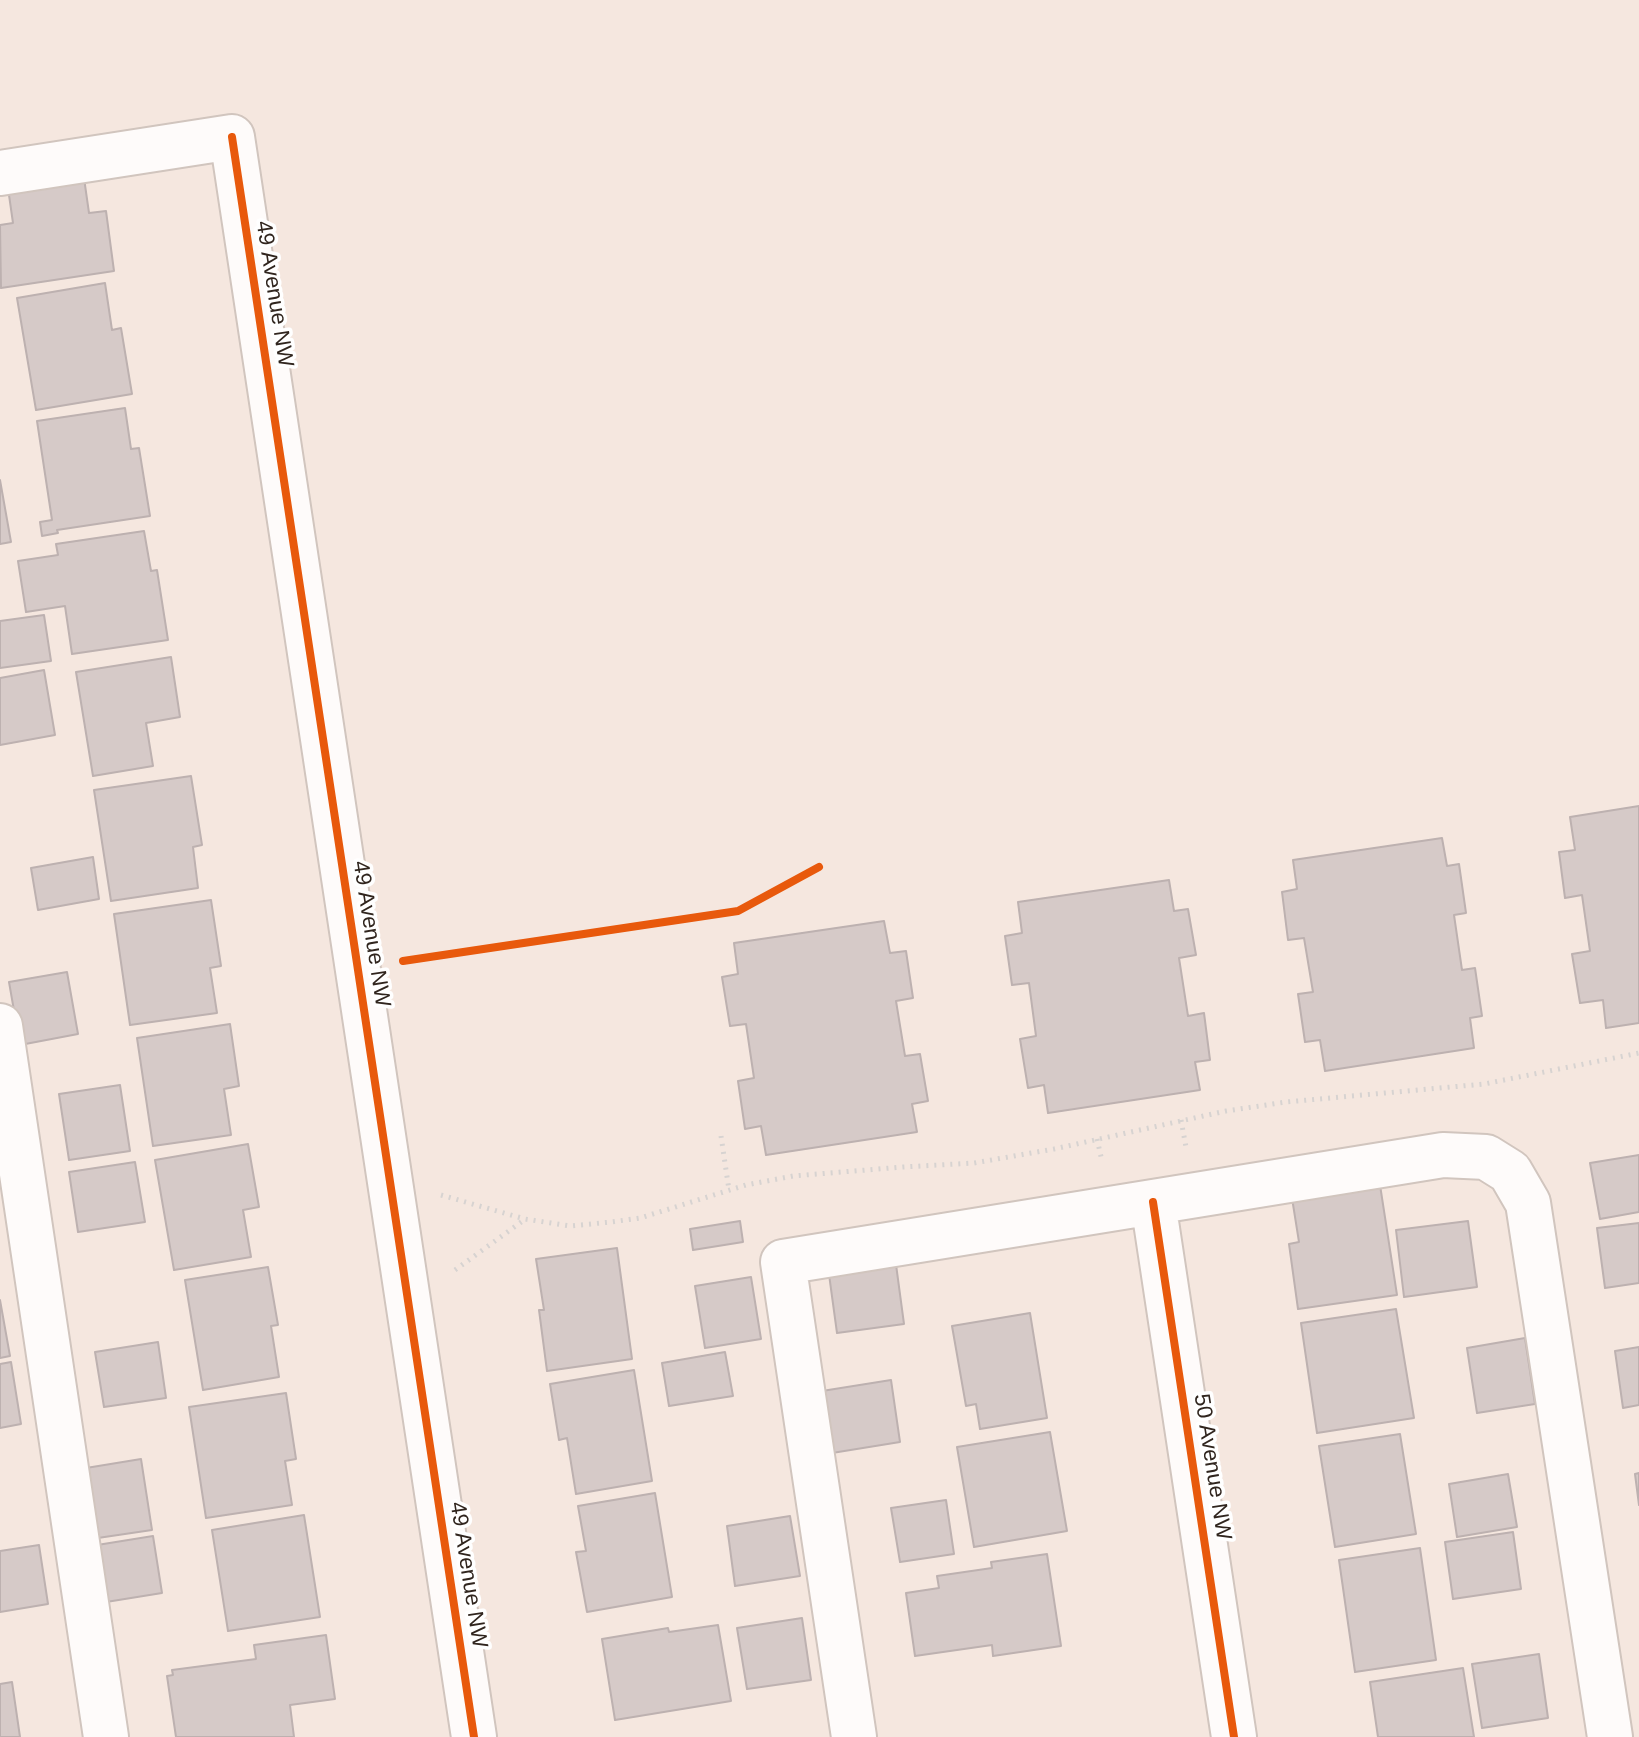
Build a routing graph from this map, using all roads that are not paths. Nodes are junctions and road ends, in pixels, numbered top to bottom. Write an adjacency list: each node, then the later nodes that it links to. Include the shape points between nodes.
1 (0, 173): 5 (street, 49 Avenue NW, via 232,137)
2 (0, 1026): 4 (street)
3 (1153, 1202): 6 (street, via 783,1262); 7 (street, 50 Avenue NW); 8 (street, via 1443,1155 1486,1157 1510,1172 1528,1203)
4 (106, 1737)
5 (474, 1737)
6 (854, 1737)
7 (1234, 1737)
8 (1610, 1737)

